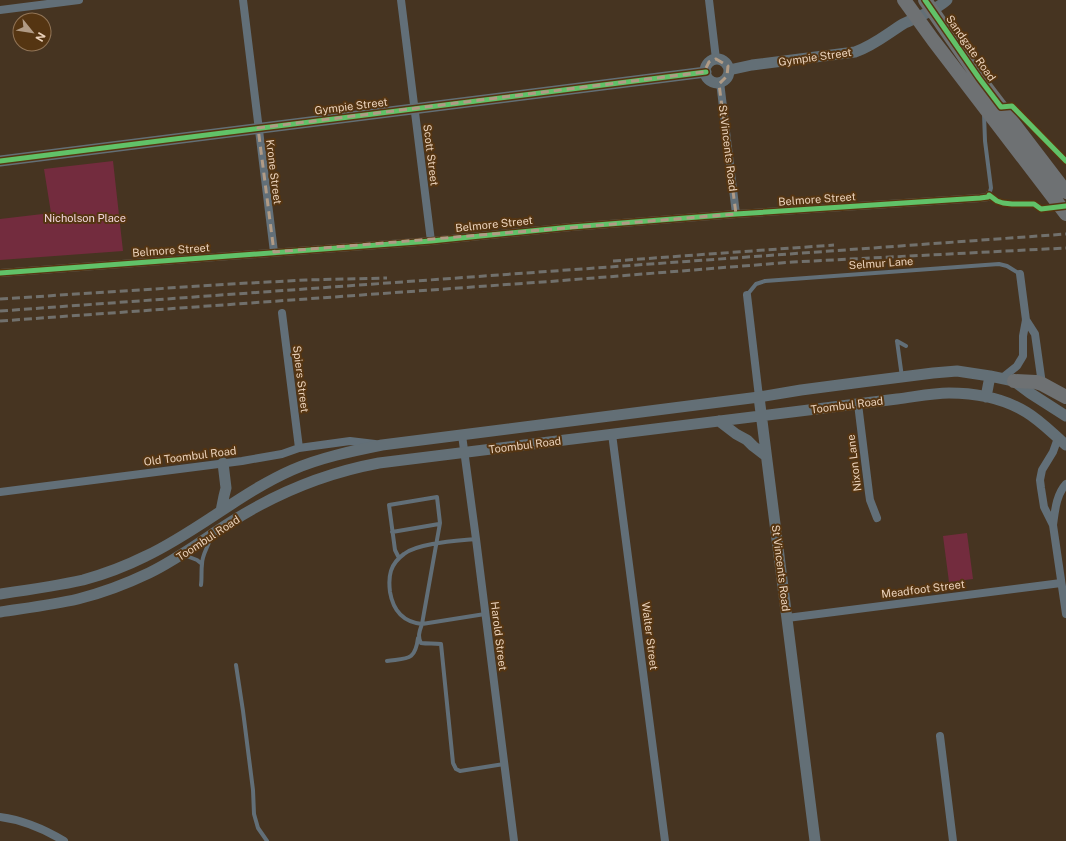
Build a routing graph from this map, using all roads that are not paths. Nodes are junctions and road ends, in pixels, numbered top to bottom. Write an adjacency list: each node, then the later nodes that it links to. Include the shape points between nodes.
1 (79, 0): 8 (street)
2 (242, 0): 16 (street, Krone Street)
3 (401, 0): 15 (street, Scott Street)
4 (709, 0): 10 (street)
5 (904, 0): 9 (highway)
6 (946, 0): 7 (main road, Gympie Street)
7 (929, 5): 9 (main road, Gympie Street); 18 (highway, Sandgate Road, via 979,78)
8 (0, 10)
9 (916, 17): 11 (main road, Gympie Street, via 855,52); 14 (highway)
10 (716, 59): 11 (main road, via 726,63); 12 (main road, via 707,65)
11 (729, 70): 13 (main road)
12 (706, 72): 13 (main road, via 712,81); 15 (main road, Gympie Street)
13 (720, 82): 20 (street, St Vincents Road)
14 (984, 107): 19 (lane, via 991,188); 21 (highway)
15 (414, 108): 16 (main road, Gympie Street); 22 (street, Scott Street)
16 (258, 128): 17 (main road, Gympie Street); 23 (street, Krone Street)
17 (0, 161)
18 (1066, 191)
19 (989, 195): 20 (street, Belmore Street, via 980,198)
20 (736, 214): 22 (street, Belmore Street)
21 (1066, 214)
22 (431, 241): 23 (street, Belmore Street)
23 (274, 252): 24 (street, Belmore Street)
24 (0, 273)
25 (1020, 274): 26 (lane, Selmur Lane, via 999,264 765,281 756,284); 28 (street)
26 (746, 295): 35 (street, St Vincents Road)
27 (282, 313): 45 (street, Spiers Street)
28 (1026, 320): 32 (street, via 1023,356); 33 (street, via 1035,334)
29 (906, 346): 31 (lane, via 897,341)
30 (990, 376): 31 (main road, Toombul Road, via 958,371); 32 (main road, Toombul Road); 34 (main road)
31 (902, 377): 35 (main road, Toombul Road)
32 (1008, 379): 33 (highway); 39 (main road, Toombul Road)
33 (1042, 384): 36 (highway)
34 (986, 396): 37 (main road, Toombul Road, via 949,393); 43 (main road, Toombul Road, via 1026,412)
35 (759, 397): 38 (main road, St Vincents Road); 42 (main road, Toombul Road)
36 (1066, 397)
37 (858, 404): 38 (main road, Toombul Road); 52 (street, Nixon Lane, via 870,500)
38 (761, 416): 40 (main road, Toombul Road); 47 (main road, St Vincents Road)
39 (1066, 416)
40 (719, 421): 41 (main road, Toombul Road); 47 (main road)
41 (612, 434): 46 (main road, Toombul Road); 79 (street, Walter Street)
42 (462, 435): 44 (main road, Toombul Road); 46 (street, Harold Street)
43 (1062, 442): 54 (street, via 1042,470 1040,480 1044,507)
44 (382, 445): 45 (street, Old Toombul Road, via 350,441); 51 (main road, Toombul Road, via 291,470)
45 (299, 448): 48 (street, Old Toombul Road, via 282,454)
46 (464, 453): 56 (main road, Toombul Road, via 361,466 322,477 267,501); 57 (street, Harold Street)
47 (766, 456): 68 (main road, St Vincents Road)
48 (223, 463): 50 (street, Old Toombul Road); 51 (main road, via 226,488)
49 (1066, 484): 54 (street, via 1057,500)
50 (0, 492)
51 (222, 511): 64 (main road, Toombul Road, via 160,549 112,570 84,579)
52 (877, 518)
53 (439, 524): 55 (lane); 55 (lane, via 437,497 389,505); 58 (lane)
54 (1053, 525): 62 (street)
55 (392, 532): 60 (lane)
56 (211, 536): 59 (main road, Toombul Road); 61 (lane)
57 (476, 539): 58 (lane); 66 (street, Harold Street)
58 (436, 544): 60 (lane, via 414,548); 69 (lane)
59 (183, 554): 61 (lane); 65 (main road, Toombul Road, via 149,573 92,595)
60 (399, 558): 69 (lane, via 390,572 391,600 402,616)
61 (202, 564): 63 (lane)
62 (1061, 583): 67 (street); 68 (street, Meadfoot Street)
63 (201, 584)
64 (0, 594)
65 (0, 612)
66 (485, 614): 69 (lane); 74 (street, Harold Street)
67 (1066, 614)
68 (787, 618): 80 (main road, St Vincents Road)
69 (422, 624): 70 (lane)
70 (419, 636): 71 (lane, via 418,646 412,656); 74 (lane, via 421,643 441,644 453,763 456,769 460,771)
71 (387, 661)
72 (236, 665): 77 (lane, via 254,814 258,828)
73 (940, 736): 81 (street)
74 (504, 764): 78 (street, Harold Street)
75 (0, 817): 76 (street, via 34,825)
76 (64, 841)
77 (268, 841)
78 (514, 841)
79 (665, 841)
80 (815, 841)
81 (953, 841)

